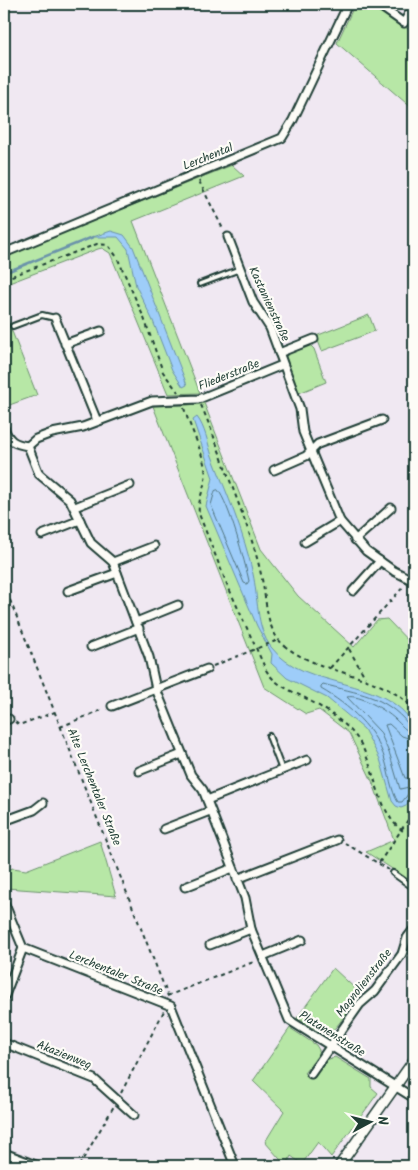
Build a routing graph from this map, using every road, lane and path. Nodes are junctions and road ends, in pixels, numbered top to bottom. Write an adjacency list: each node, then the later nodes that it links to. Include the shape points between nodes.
1 (348, 4): 4 (street, Lerchental, via 294,120 282,138)
2 (377, 4): 3 (street, via 404,24)
3 (414, 4)
4 (196, 174): 5 (path); 6 (street, Lerchental)
5 (228, 237): 7 (street, Kastanienstraße)
6 (4, 253)
7 (240, 269): 9 (lane); 15 (street, Kastanienstraße)
8 (4, 279): 18 (path, via 97,244 108,246 117,257 164,372)
9 (200, 284)
10 (55, 318): 11 (lane, via 42,315); 14 (street)
11 (13, 326)
12 (100, 331): 14 (street)
13 (314, 339): 15 (street, Kastanienstraße)
14 (65, 344): 20 (street)
15 (279, 353): 16 (street, Kastanienstraße)
16 (282, 365): 17 (street, Fliederstraße); 23 (street, Kastanienstraße, via 300,409 303,432)
17 (199, 399): 18 (street, Fliederstraße); 43 (path, via 252,542 269,620)
18 (182, 400): 20 (street, Fliederstraße, via 152,400); 45 (path, via 205,468 198,502 199,514)
19 (382, 420): 23 (street, via 318,444)
20 (97, 421): 22 (street, Fliederstraße, via 52,433)
21 (4, 428): 22 (street, via 10,441)
22 (28, 446): 26 (street, Platanenstraße, via 39,474)
23 (311, 451): 24 (street); 29 (street, Kastanienstraße)
24 (274, 470)
25 (130, 485): 26 (street)
26 (75, 507): 28 (street, Platanenstraße)
27 (391, 508): 31 (street)
28 (80, 520): 30 (street); 35 (street, Platanenstraße, via 91,543)
29 (340, 520): 31 (street, Kastanienstraße); 32 (street)
30 (42, 535)
31 (355, 540): 34 (street, Kastanienstraße)
32 (305, 542)
33 (154, 546): 35 (street)
34 (380, 561): 37 (street, Kastanienstraße); 40 (street)
35 (113, 562): 36 (street, Platanenstraße)
36 (117, 573): 39 (street); 42 (street, Platanenstraße)
37 (412, 581): 46 (path)
38 (4, 585): 53 (path, Alte Lerchentaler Straße)
39 (68, 591)
40 (353, 591)
41 (178, 605): 42 (street)
42 (138, 625): 44 (street); 50 (street, Platanenstraße)
43 (278, 640): 45 (path); 47 (path, via 298,654)
44 (91, 647)
45 (256, 649): 48 (path); 67 (path, via 272,680 331,714 358,739 391,819)
46 (349, 649): 47 (path); 49 (path)
47 (330, 668): 49 (path)
48 (207, 669): 50 (street)
49 (366, 678): 52 (path, via 404,699)
50 (156, 689): 51 (street); 57 (street, Platanenstraße)
51 (112, 706): 55 (path)
52 (414, 709)
53 (55, 712): 54 (path, via 19,725); 55 (path, Alte Lerchentaler Straße)
54 (6, 720)
55 (60, 727): 81 (path, Alte Lerchentaler Straße, via 168,996)
56 (269, 736): 59 (lane)
57 (182, 754): 60 (street); 61 (street, Platanenstraße)
58 (307, 760): 59 (street)
59 (282, 770): 61 (street)
60 (140, 771)
61 (207, 800): 63 (street, Platanenstraße)
62 (43, 803): 65 (street, via 34,810)
63 (210, 811): 66 (street); 70 (street, Platanenstraße)
64 (414, 811): 67 (path)
65 (4, 821)
66 (164, 830)
67 (403, 831): 69 (path)
68 (337, 840): 69 (path); 72 (street)
69 (379, 863): 71 (path)
70 (233, 868): 72 (street, Platanenstraße); 73 (street)
71 (393, 873): 74 (lane)
72 (238, 880): 77 (street, Platanenstraße)
73 (185, 887)
74 (414, 888)
75 (4, 902): 80 (street)
76 (414, 928): 85 (street, Magnolienstraße, via 402,954)
77 (251, 929): 79 (street); 81 (street, Platanenstraße)
78 (302, 940): 81 (street)
79 (210, 945)
80 (23, 948): 82 (street); 83 (street, Lerchentaler Straße)
81 (263, 956): 85 (street, Platanenstraße, via 289,1020)
82 (4, 998)
83 (171, 1006): 90 (path, via 165,1010); 95 (street, Lerchentaler Straße)
84 (4, 1043): 90 (street, Akazienweg, via 94,1079)
85 (329, 1046): 87 (street, Magnolienstraße); 88 (street, Platanenstraße)
86 (414, 1060): 88 (street)
87 (311, 1074)
88 (396, 1086): 89 (street, Platanenstraße); 96 (street)
89 (414, 1098)
90 (117, 1100): 91 (street, Akazienweg); 94 (path)
91 (134, 1115)
92 (4, 1153): 93 (street)
93 (38, 1166)
94 (79, 1166)
95 (235, 1166)
96 (339, 1166)

